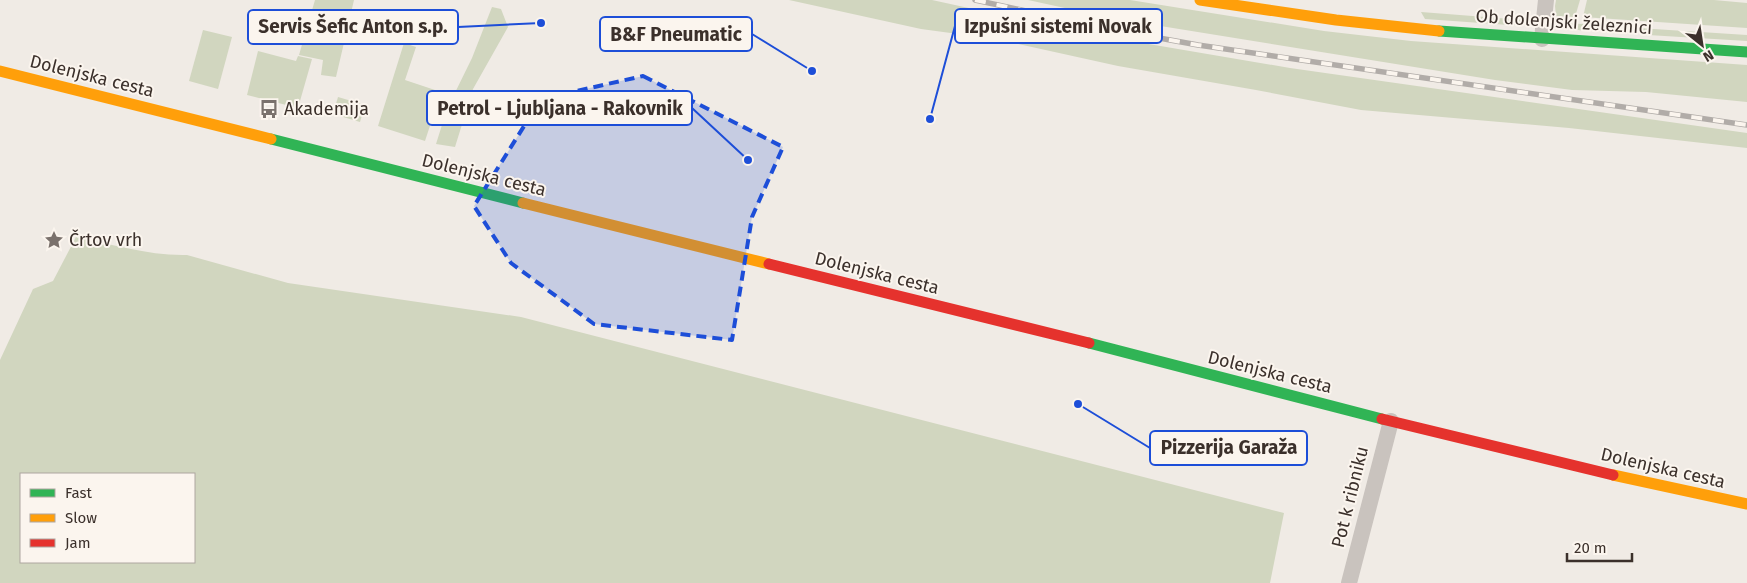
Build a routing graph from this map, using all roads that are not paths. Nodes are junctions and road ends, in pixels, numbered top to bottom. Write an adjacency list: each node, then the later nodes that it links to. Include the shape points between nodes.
1 (1200, 0): 3 (main road, Ob dolenjski železnici, via 1404,28)
2 (1546, 0): 3 (street)
3 (1542, 39): 4 (main road, Ob dolenjski železnici)
4 (1747, 52)
5 (0, 71): 6 (main road, Dolenjska cesta)
6 (1391, 421): 7 (main road, Dolenjska cesta); 8 (street, Pot k ribniku)
7 (1747, 504)
8 (1349, 583)

